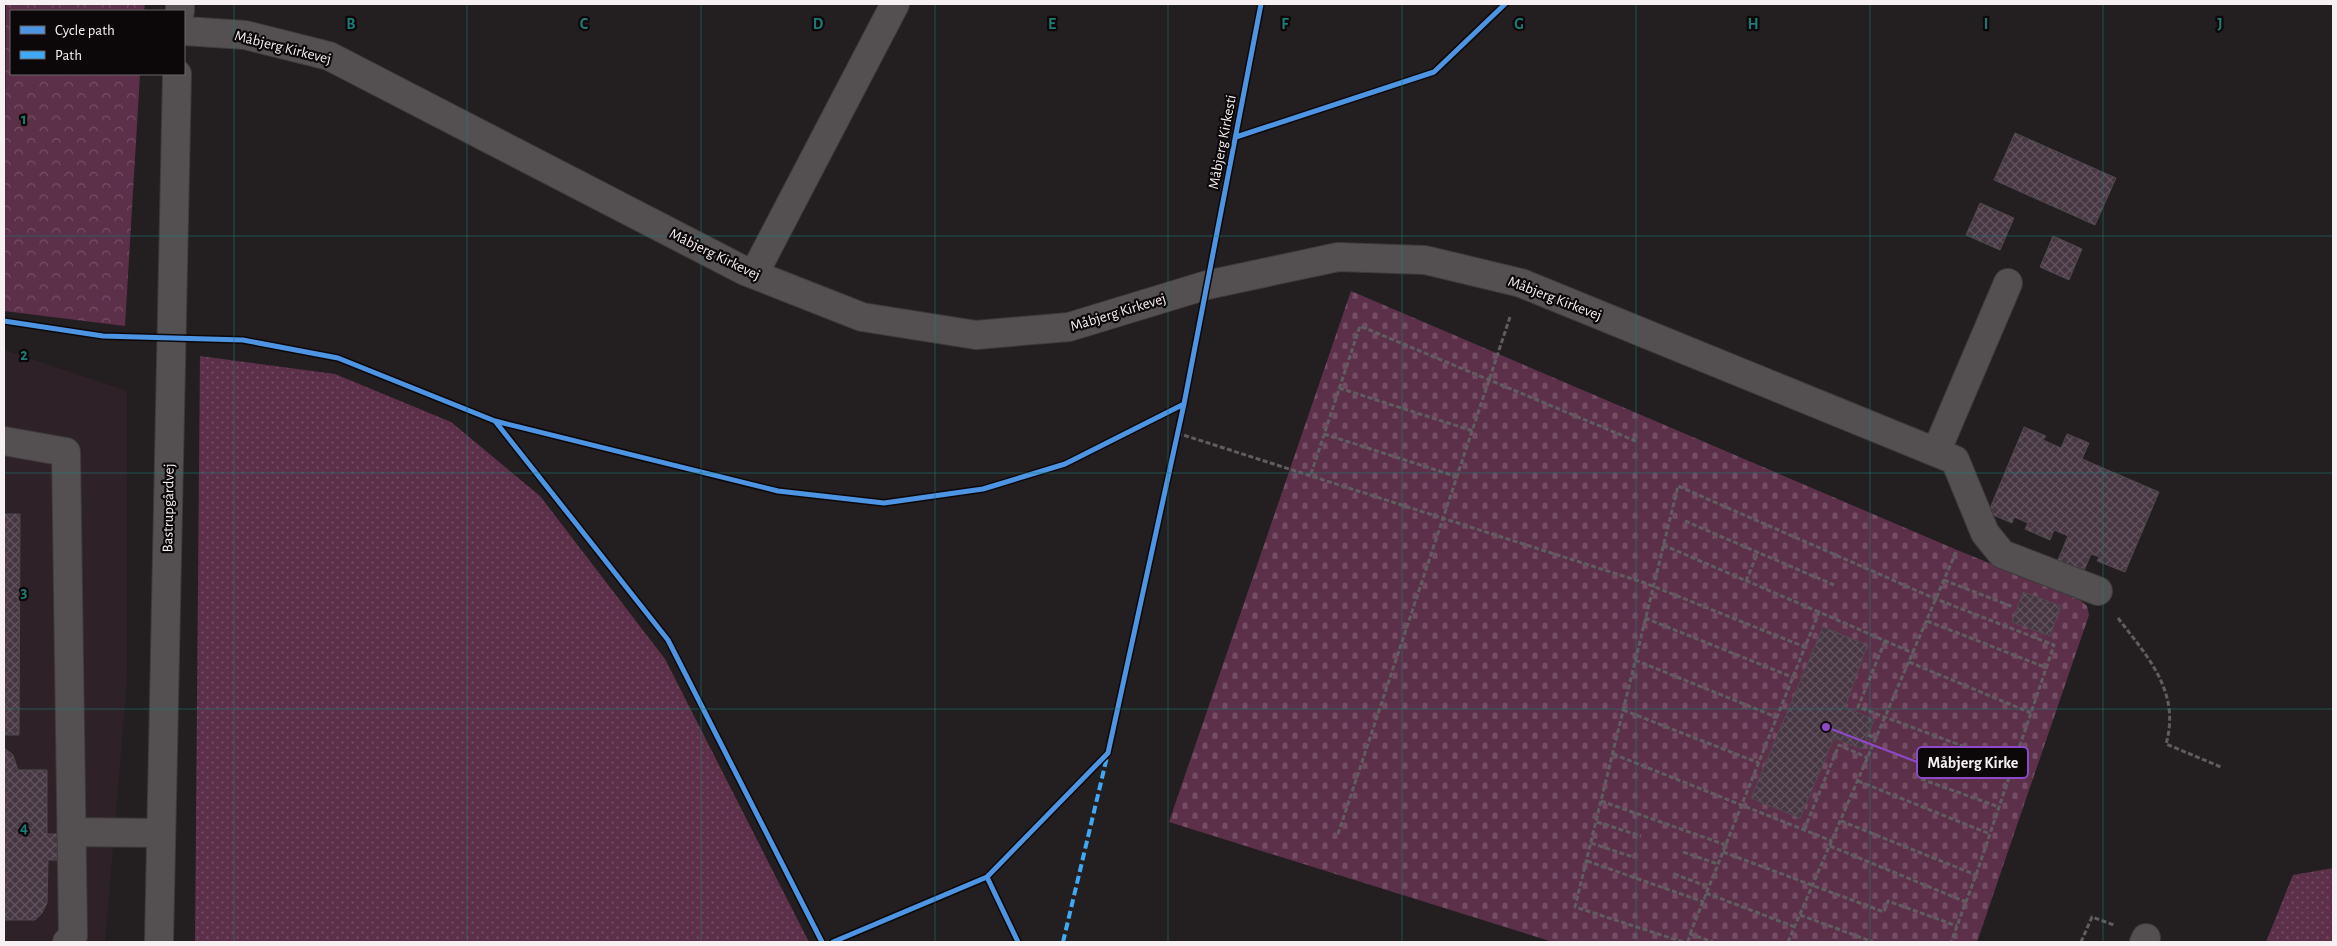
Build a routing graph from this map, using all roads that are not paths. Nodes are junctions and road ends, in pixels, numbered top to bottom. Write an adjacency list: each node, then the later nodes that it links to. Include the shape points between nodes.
1 (896, 4): 4 (street)
2 (185, 31): 4 (street, Måbjerg Kirkevej, via 245,34 329,56)
3 (177, 75): 10 (street, Bastrupgårdvej)
4 (754, 274): 7 (street, Måbjerg Kirkevej, via 862,317 976,334 1069,328 1207,284 1338,257 1425,260 1520,282)
5 (2008, 283): 7 (street)
6 (4, 441): 9 (street, via 66,452)
7 (1946, 456): 8 (street, via 1986,533 2002,554)
8 (2098, 591)
9 (72, 832): 10 (street); 11 (street, via 73,936)
10 (161, 834): 12 (street, Bastrupgårdvej)
11 (67, 942)
12 (159, 942)

